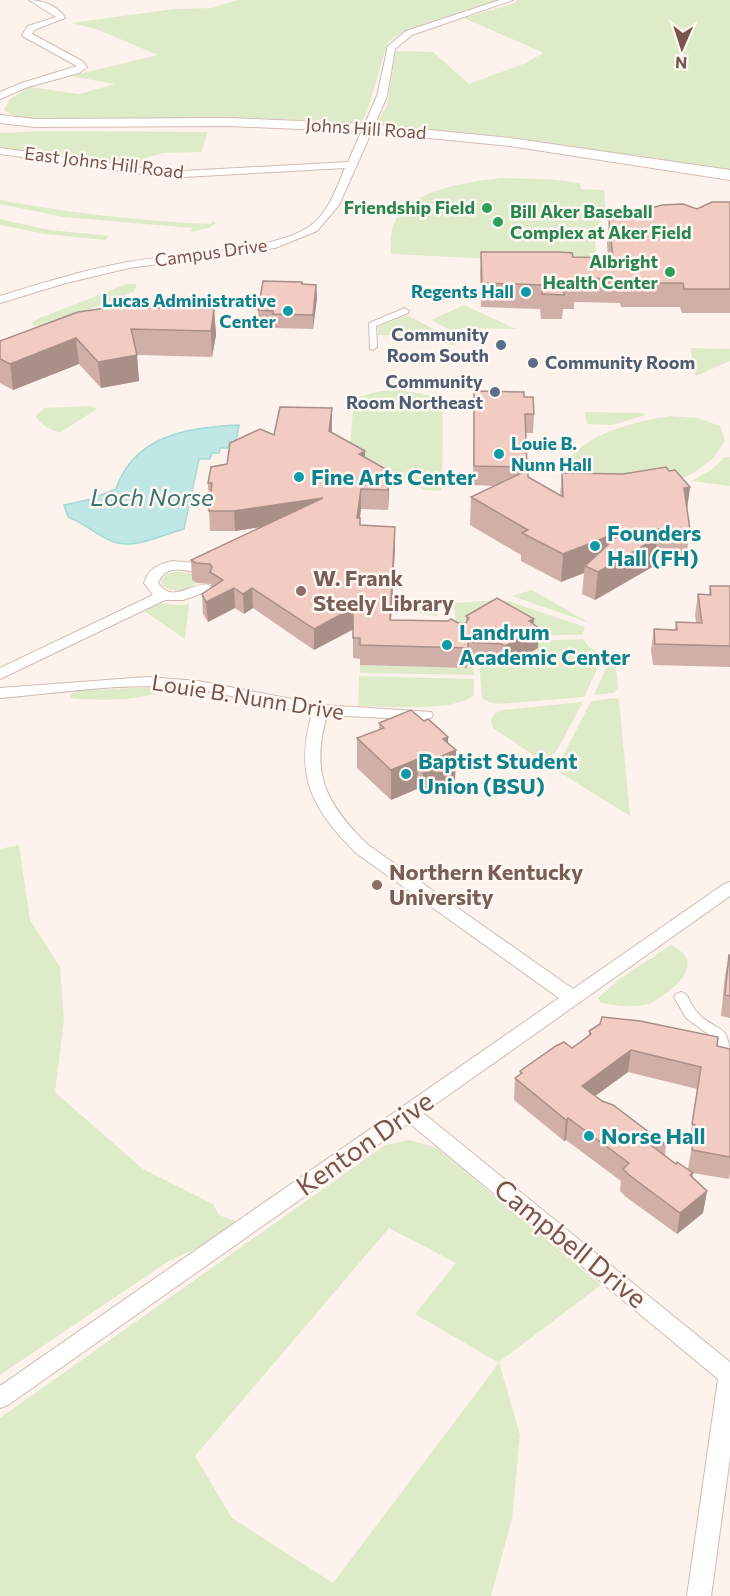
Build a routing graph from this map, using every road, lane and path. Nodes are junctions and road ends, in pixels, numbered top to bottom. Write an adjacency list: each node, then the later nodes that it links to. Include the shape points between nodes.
1 (33, 0): 3 (street, via 62,18 31,28 27,35 81,67)
2 (508, 0): 6 (street, Campus Drive, via 410,33 396,42 391,48 382,96)
3 (0, 96)
4 (0, 119): 6 (main road, Johns Hill Road, via 26,123 229,122)
5 (0, 128): 6 (main road, Johns Hill Road)
6 (368, 130): 8 (street, Campus Drive); 9 (main road, Johns Hill Road, via 510,142); 10 (main road, Johns Hill Road)
7 (0, 150): 8 (street, East Johns Hill Road, via 177,174)
8 (352, 165): 11 (street, Campus Drive, via 328,214 313,229 275,245 129,265)
9 (730, 175)
10 (730, 181)
11 (0, 300)
12 (405, 311): 13 (street, via 372,325)
13 (373, 347)
14 (202, 570): 16 (street, via 187,565 167,567 152,578)
15 (204, 588): 16 (street, via 189,595)
16 (158, 591): 17 (street); 18 (street)
17 (0, 663)
18 (0, 674)
19 (0, 693): 20 (street, Louie B. Nunn Drive, via 103,682 168,682)
20 (321, 710): 21 (street, Louie B. Nunn Drive); 24 (street, via 310,761 320,798 339,827 362,849)
21 (424, 715)
22 (730, 888): 24 (street, Kenton Drive)
23 (681, 997): 25 (street, via 691,1015 720,1036)
24 (574, 999): 26 (street, Kenton Drive)
25 (730, 1055)
26 (410, 1113): 27 (street, Campbell Drive); 28 (street, Kenton Drive)
27 (730, 1375): 29 (street, Campbell Drive)
28 (0, 1398)
29 (699, 1596)

